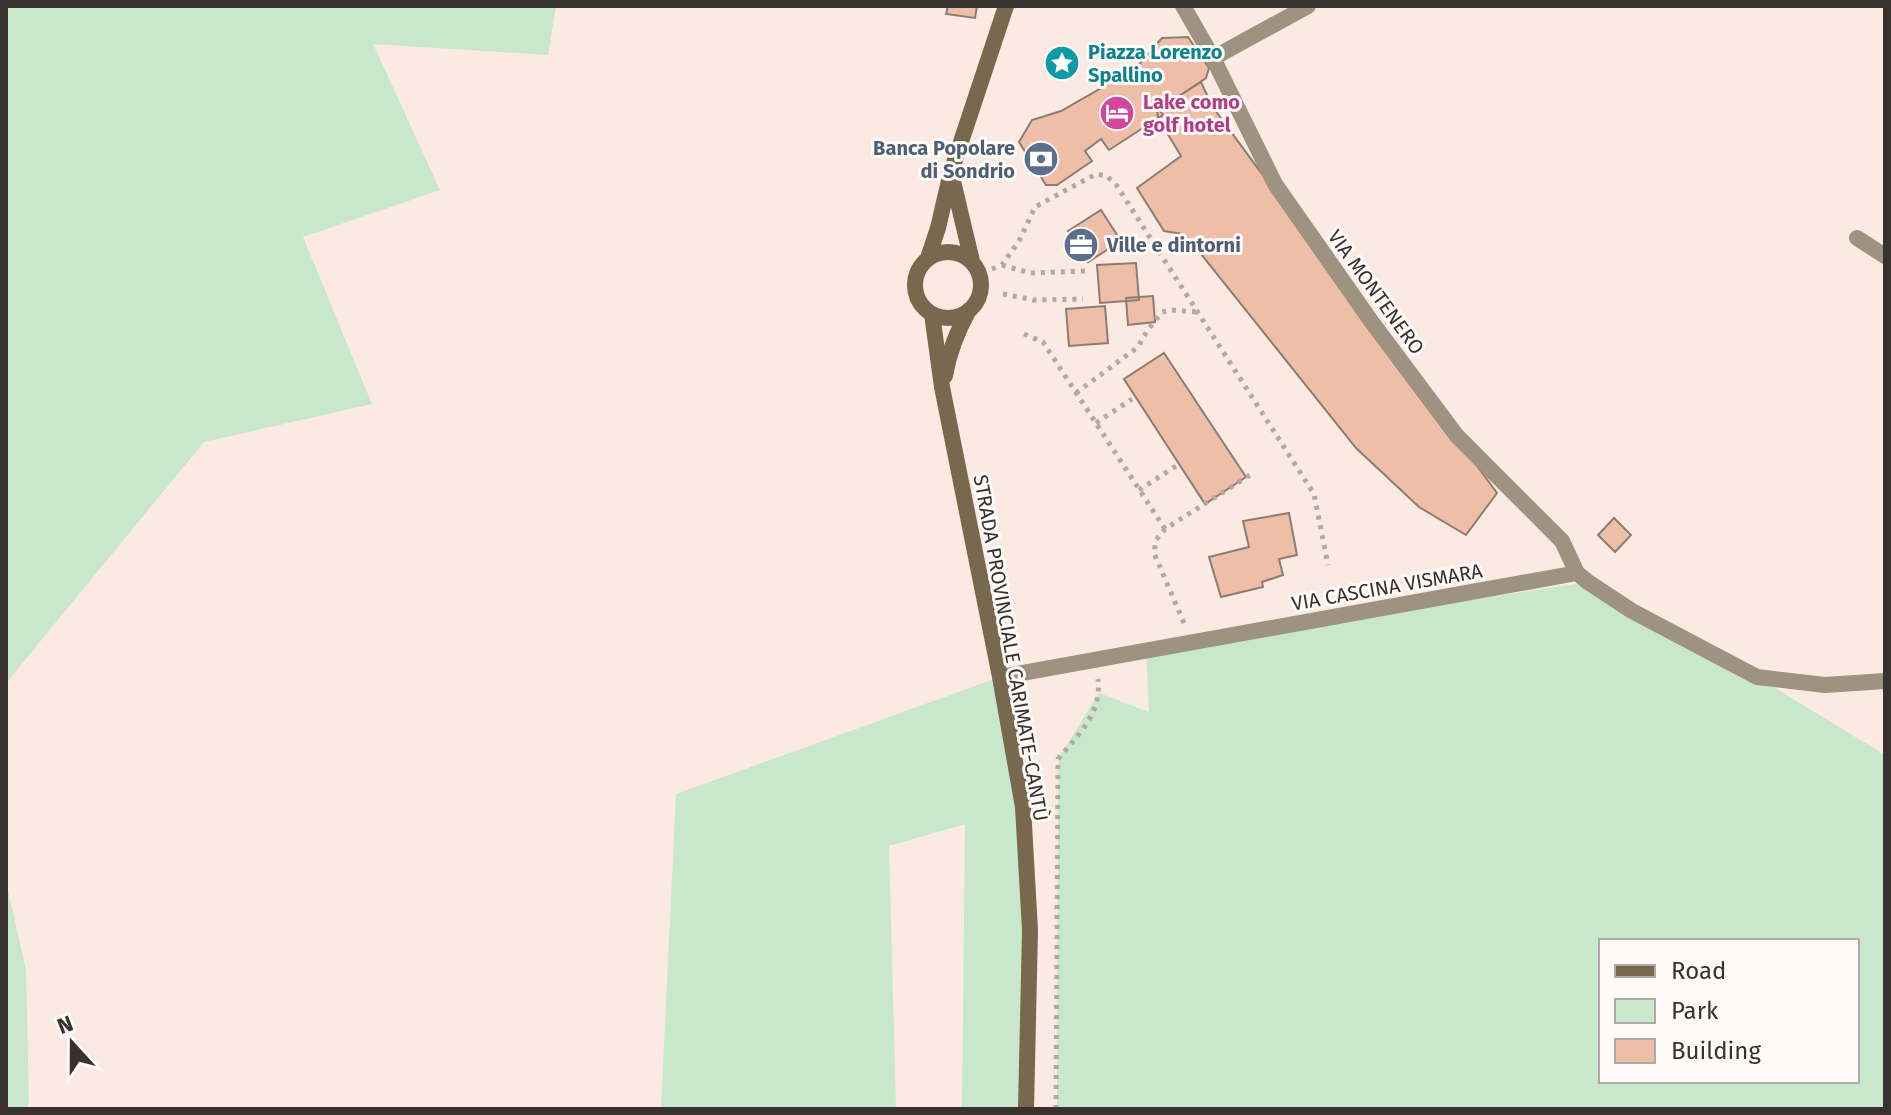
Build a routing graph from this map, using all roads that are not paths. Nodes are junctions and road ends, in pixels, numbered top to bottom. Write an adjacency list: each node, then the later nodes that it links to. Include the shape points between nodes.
1 (1006, 6): 5 (main road)
2 (1183, 6): 4 (street, VIA MONTENERO)
3 (1308, 6): 4 (street)
4 (1213, 58): 13 (street, VIA MONTENERO, via 1275,184 1371,321 1457,436 1562,541)
5 (951, 172): 8 (main road); 9 (main road)
6 (1857, 238): 7 (street)
7 (1885, 256)
8 (928, 258): 9 (main road, via 960,253); 11 (main road, via 914,287 921,306)
9 (976, 267): 10 (main road, via 981,289)
10 (969, 310): 11 (main road, via 943,318); 12 (main road, STRADA PROVINCIALE CARIMATE-CANTÙ, via 949,352)
11 (932, 314): 12 (main road, STRADA PROVINCIALE CARIMATE-CANTÙ)
12 (942, 387): 14 (main road, STRADA PROVINCIALE CARIMATE-CANTÙ)
13 (1577, 573): 14 (street, VIA CASCINA VISMARA); 15 (street, via 1632,611 1757,677 1825,685)
14 (1000, 677): 16 (main road, STRADA PROVINCIALE CARIMATE-CANTÙ, via 1023,807 1030,930)
15 (1885, 681)
16 (1026, 1109)

